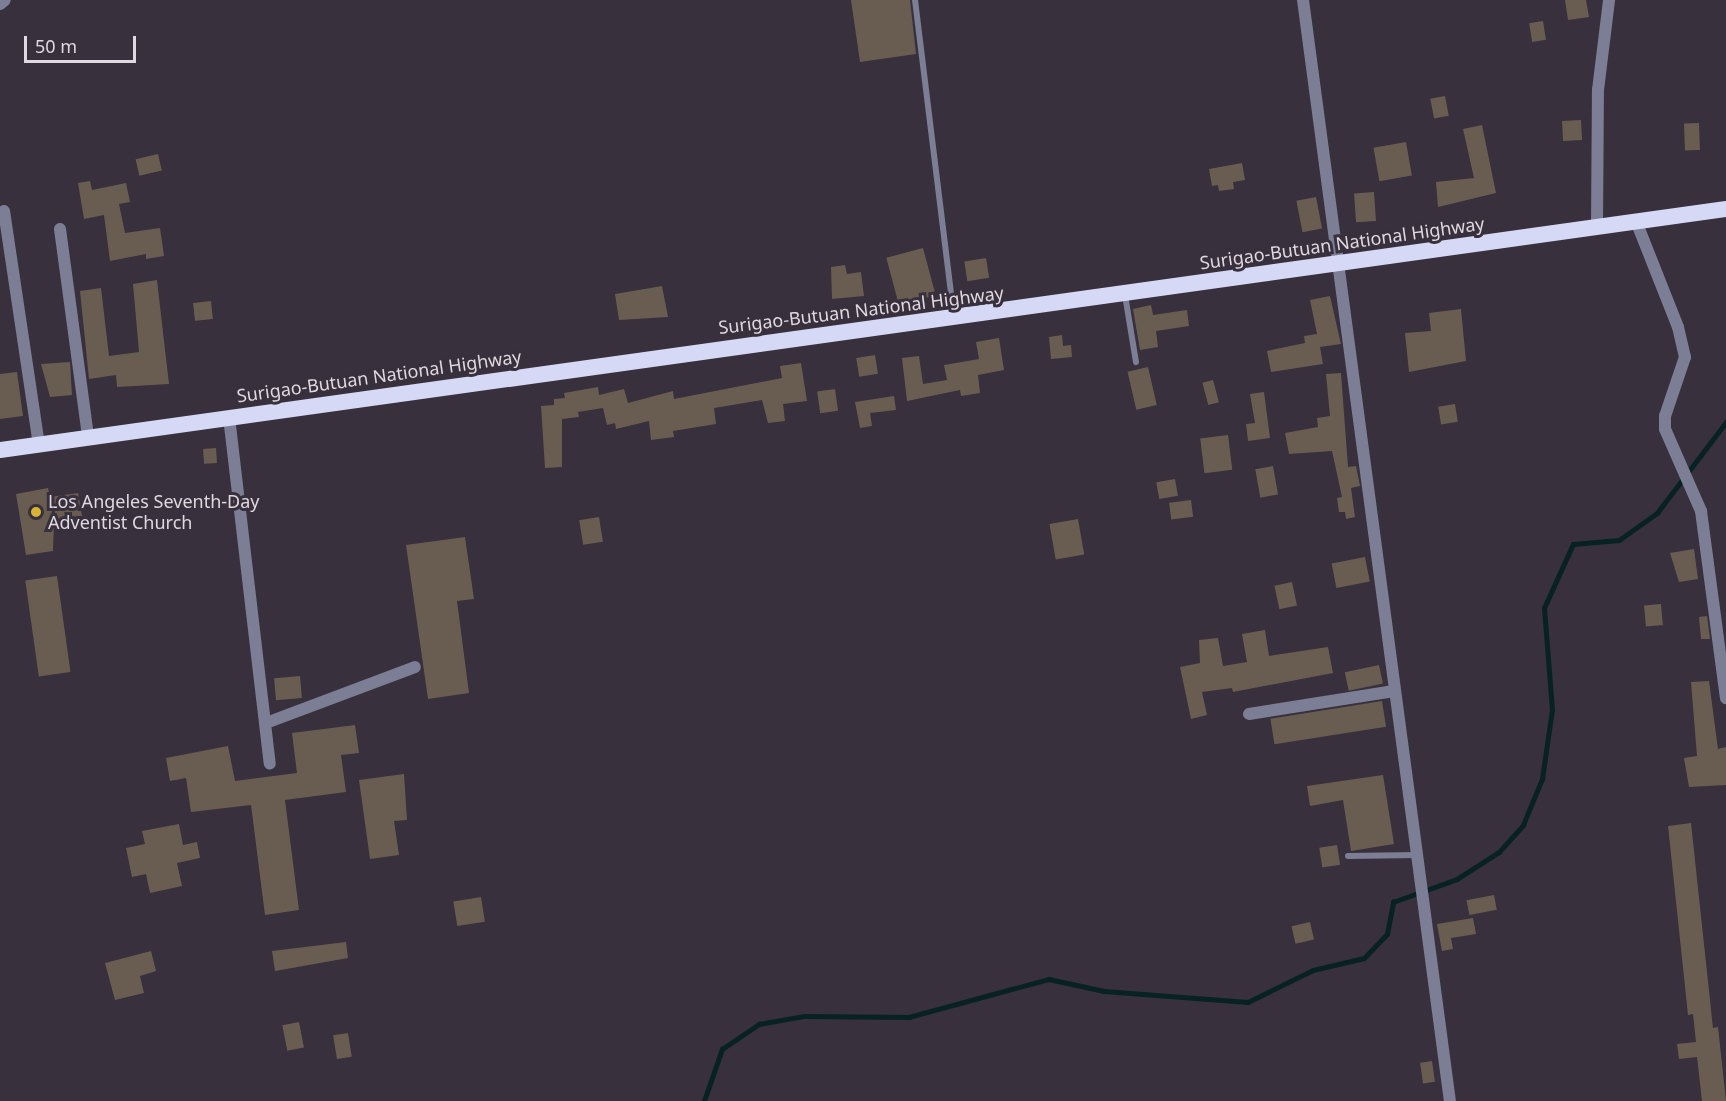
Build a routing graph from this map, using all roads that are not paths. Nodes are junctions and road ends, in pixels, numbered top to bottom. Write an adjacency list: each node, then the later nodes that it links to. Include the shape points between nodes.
1 (5, 0): 5 (street)
2 (915, 0): 13 (lane)
3 (1304, 0): 11 (street)
4 (1609, 0): 9 (street, via 1598,90)
5 (0, 4)
6 (1726, 209): 8 (highway, Surigao-Butuan National Highway)
7 (4, 211): 17 (street)
8 (1636, 220): 9 (highway, Surigao-Butuan National Highway); 21 (street, via 1678,327 1685,357 1665,416 1665,429 1701,511)
9 (1598, 226): 11 (highway, Surigao-Butuan National Highway)
10 (60, 229): 16 (street)
11 (1339, 262): 12 (highway, Surigao-Butuan National Highway); 20 (street)
12 (1125, 295): 13 (highway, Surigao-Butuan National Highway); 14 (lane)
13 (954, 320): 15 (highway, Surigao-Butuan National Highway, via 752,342)
14 (1136, 362)
15 (229, 417): 16 (highway, Surigao-Butuan National Highway); 23 (street)
16 (88, 436): 17 (highway, Surigao-Butuan National Highway)
17 (39, 444): 18 (highway, Surigao-Butuan National Highway)
18 (0, 450)
19 (415, 667): 23 (street)
20 (1394, 691): 22 (street); 25 (street)
21 (1726, 698)
22 (1249, 714)
23 (266, 723): 24 (street)
24 (270, 764)
25 (1417, 855): 26 (lane); 27 (street)
26 (1348, 856)
27 (1450, 1101)

